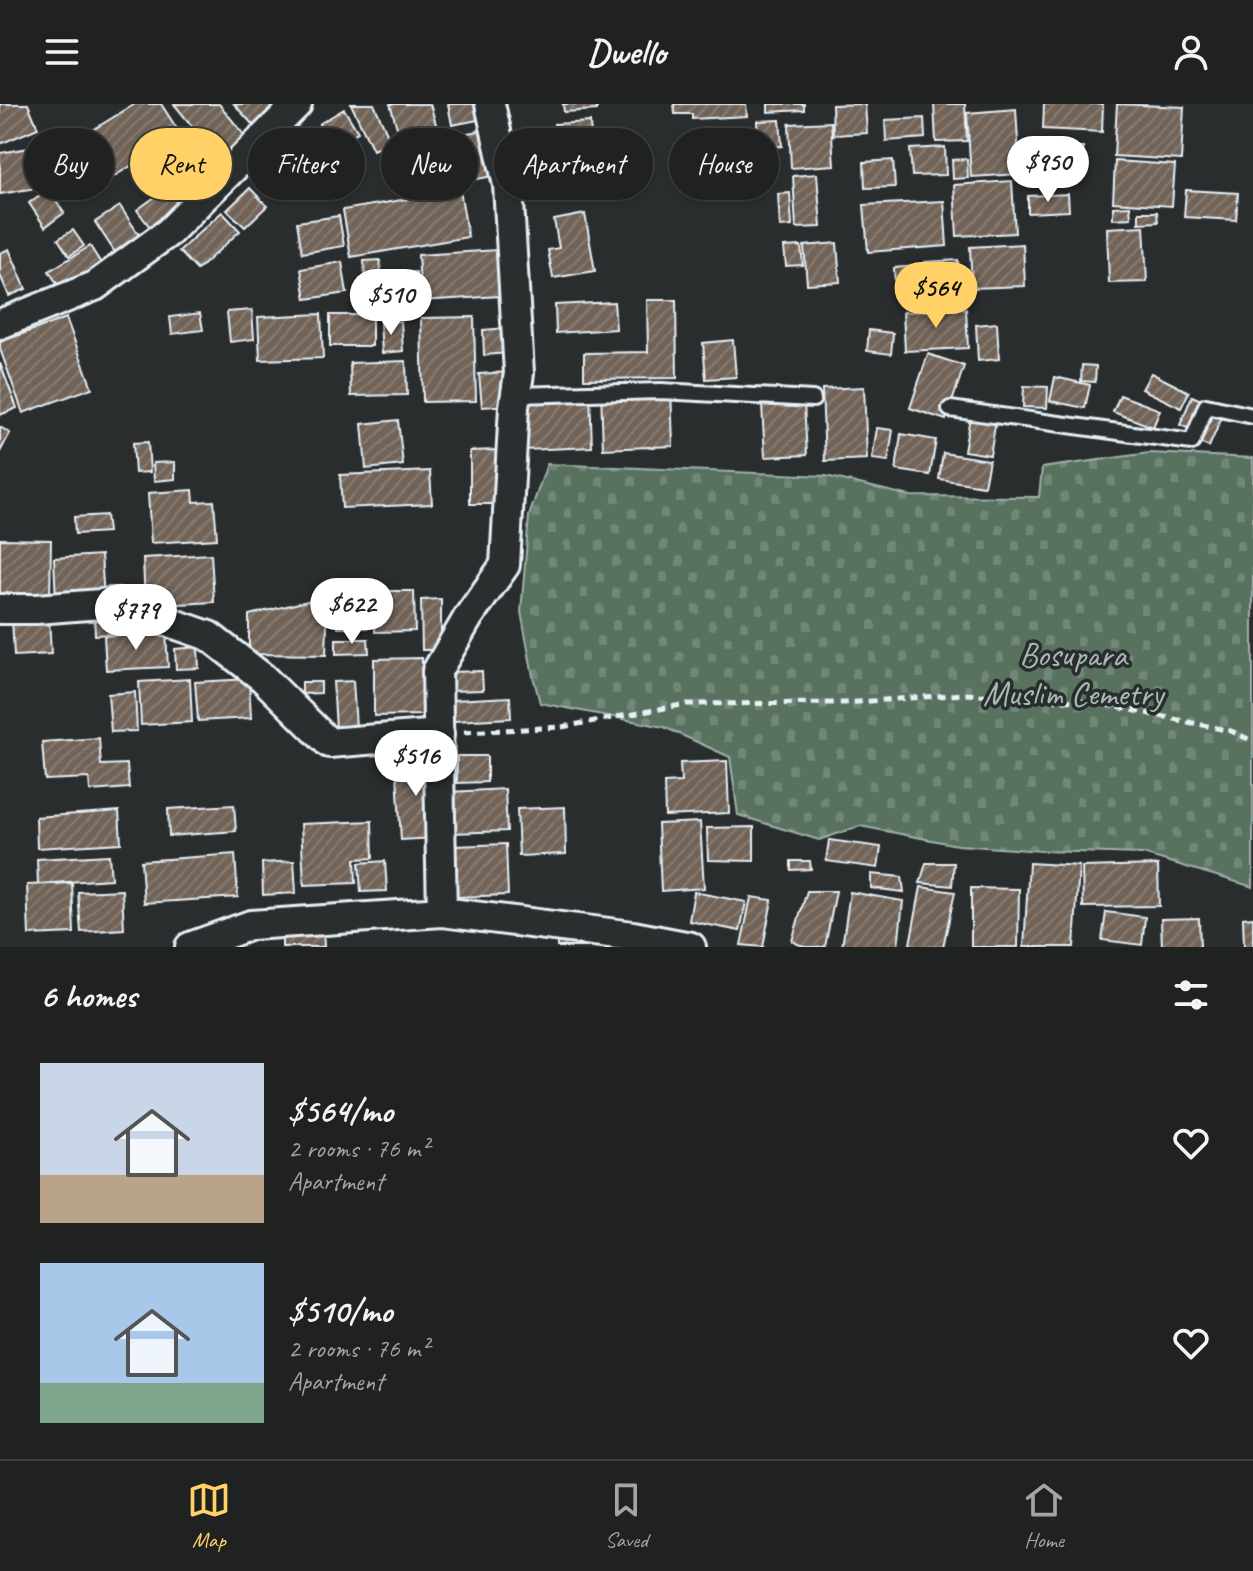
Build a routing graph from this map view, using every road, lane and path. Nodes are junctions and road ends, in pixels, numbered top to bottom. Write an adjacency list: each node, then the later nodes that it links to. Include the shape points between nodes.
1 (297, 104): 3 (street, via 169,232 95,286)
2 (490, 104): 4 (street, via 508,185)
3 (0, 324)
4 (516, 395): 5 (lane, via 661,391); 9 (street, via 505,565 437,671)
5 (813, 399)
6 (950, 409): 7 (lane, via 1192,442 1206,406)
7 (1253, 416)
8 (0, 609): 9 (street, via 114,603 209,636 263,678 329,743)
9 (439, 734): 10 (path, via 562,727 687,704 844,703 964,694 1093,702 1231,731); 11 (street)
10 (1253, 741)
11 (442, 912): 12 (street); 13 (street, via 251,925)
12 (632, 942): 14 (street)
13 (190, 947)
14 (691, 947)

